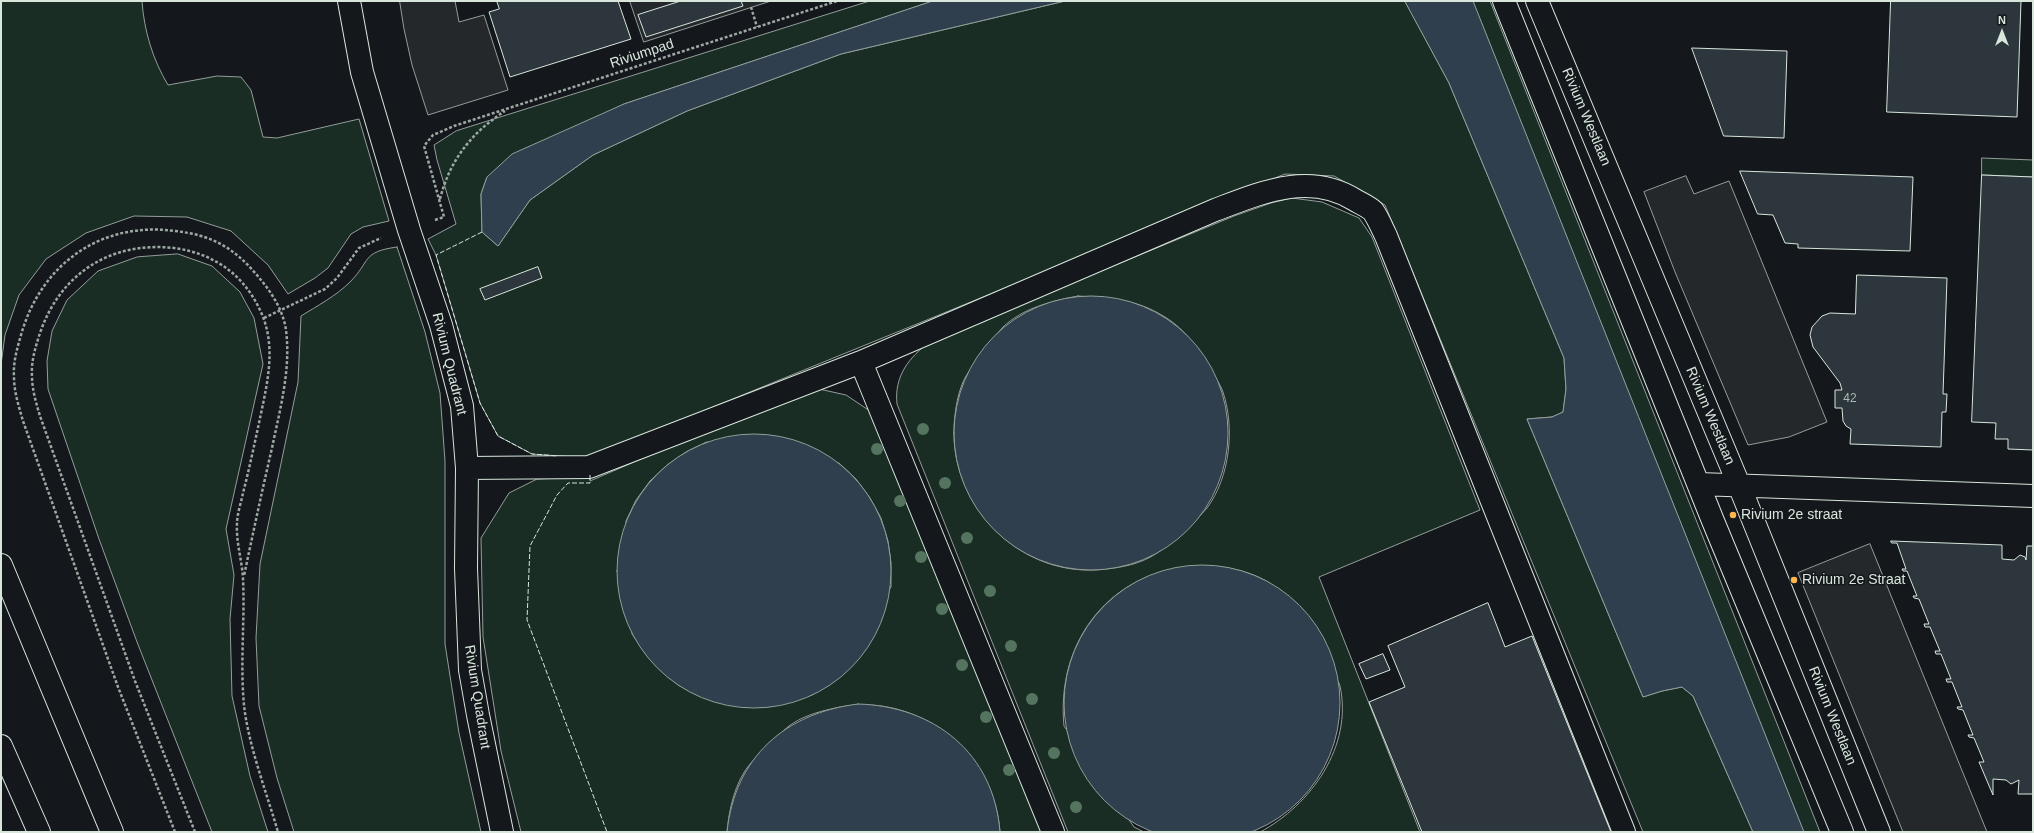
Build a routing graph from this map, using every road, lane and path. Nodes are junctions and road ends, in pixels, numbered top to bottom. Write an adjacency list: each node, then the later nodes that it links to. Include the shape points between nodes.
1 (349, 1): 11 (main road, Rivium Quadrant, via 362,72 455,375 462,406)
2 (837, 1): 6 (path, Riviumpad)
3 (1504, 1): 12 (main road)
4 (1537, 1): 13 (main road, Rivium Westlaan)
5 (751, 8): 6 (path)
6 (757, 27): 7 (path, Riviumpad)
7 (509, 109): 8 (path, Riviumpad); 9 (path, via 488,122 470,139 455,159)
8 (454, 126)
9 (440, 200)
10 (861, 362): 11 (main road, via 589,467); 24 (main road); 25 (main road, via 1250,196 1279,188 1316,185 1341,191 1372,211 1386,236)
11 (467, 468): 23 (main road, Rivium Quadrant, via 466,568 470,670)
12 (1699, 484): 13 (main road); 26 (main road)
13 (1739, 485): 14 (main road); 27 (main road, Rivium Westlaan)
14 (2033, 496)
15 (1, 565): 19 (main road)
16 (243, 578): 20 (path, via 288,374 286,327 280,311 265,285 247,263 219,241 158,228 112,235 76,253 58,268 44,285 24,324 14,362 13,379 19,408 118,687); 21 (path, via 237,525 270,372 268,331 264,318 255,300 234,275 211,257 158,246 117,252 87,268 70,281 59,295 41,330 32,364 32,378 40,416 122,644); 22 (path, via 244,706 249,733)
17 (1, 746): 18 (main road)
18 (39, 832)
19 (112, 832)
20 (176, 832)
21 (195, 832)
22 (278, 832)
23 (502, 832)
24 (1052, 832)
25 (1624, 832)
26 (1842, 832)
27 (1879, 832)

